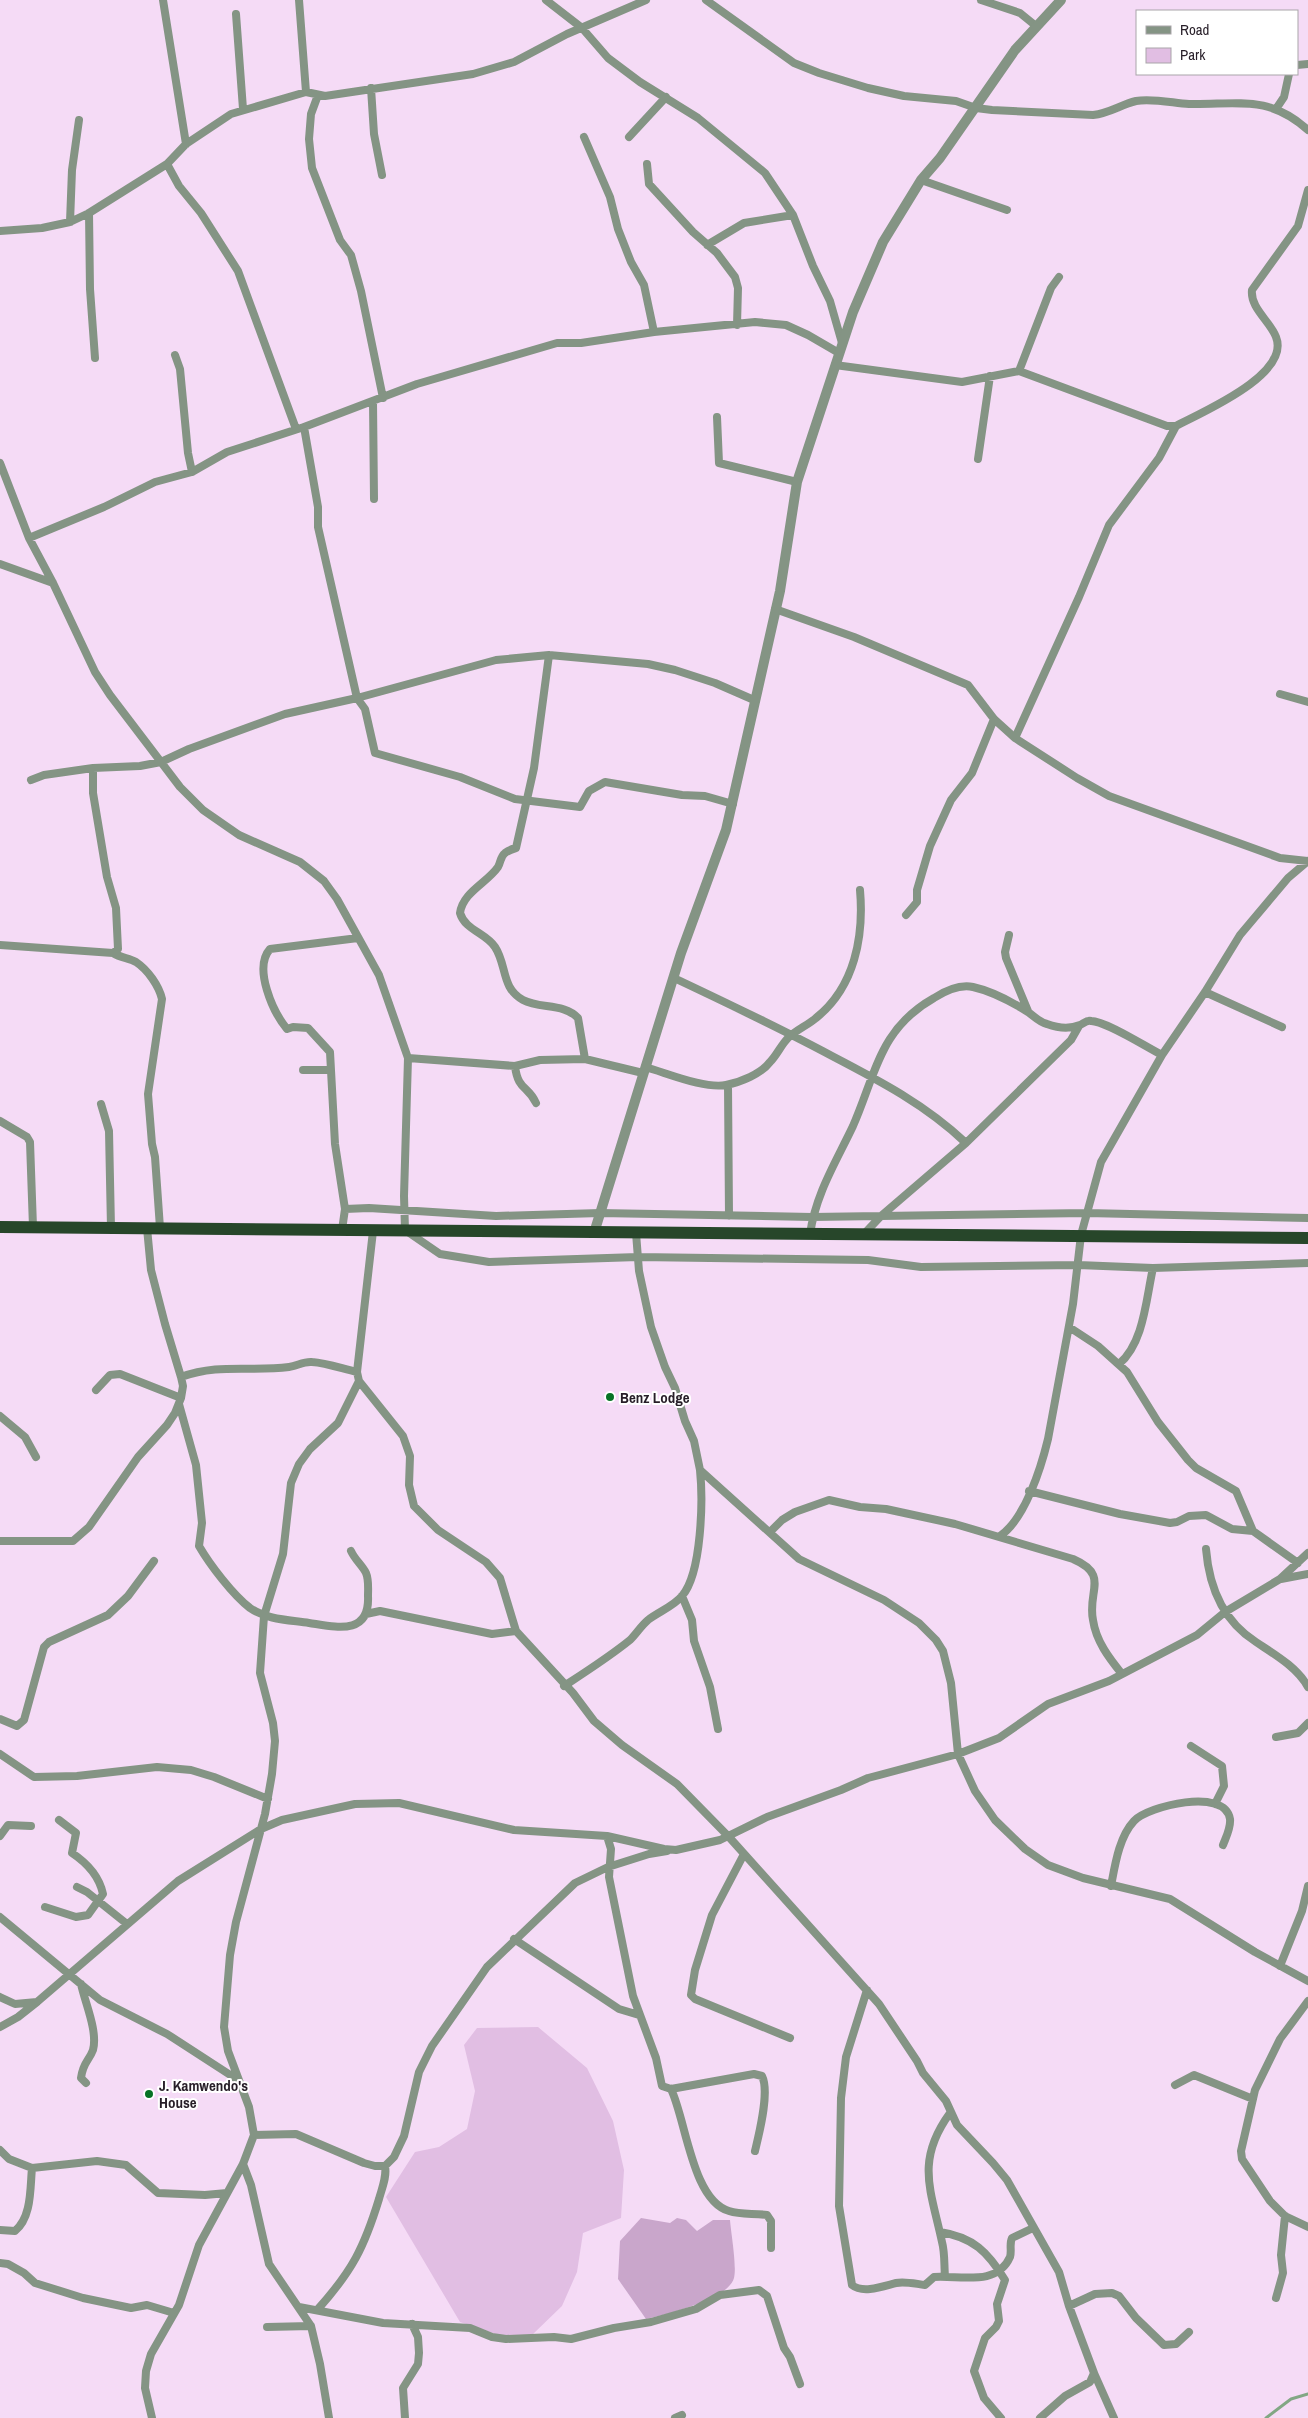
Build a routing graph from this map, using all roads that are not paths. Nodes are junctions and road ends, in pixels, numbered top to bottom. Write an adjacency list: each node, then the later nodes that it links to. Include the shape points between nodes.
1 (163, 0): 23 (street)
2 (299, 0): 13 (street)
3 (546, 0): 10 (street)
4 (646, 0): 10 (street)
5 (706, 0): 16 (street, via 803,66 868,88 904,96 956,100)
6 (981, 0): 9 (street, via 1020,13)
7 (1061, 0): 9 (street)
8 (236, 14): 17 (street)
9 (1036, 26): 16 (street, via 1015,50)
10 (582, 28): 12 (street, via 514,62 473,74); 15 (street, via 608,58)
11 (1289, 75): 18 (street, via 1284,96)
12 (371, 88): 14 (street); 26 (street, via 374,134)
13 (306, 92): 14 (street); 17 (street)
14 (318, 95): 44 (street, via 311,114 312,168 340,240 351,255)
15 (666, 98): 22 (street); 31 (street, via 698,118 765,174)
16 (976, 108): 18 (street, via 1093,115 1107,114 1137,101 1192,104 1238,101); 27 (street)
17 (243, 109): 23 (street, via 230,114)
18 (1276, 109): 20 (street)
19 (79, 120): 32 (street, via 69,202)
20 (1308, 130)
21 (584, 137): 37 (street, via 610,197 631,262 644,285)
22 (629, 137)
23 (186, 144): 24 (street)
24 (167, 164): 30 (street); 48 (street, via 238,271)
25 (648, 164): 34 (street, via 649,184)
26 (382, 175)
27 (921, 180): 29 (street); 38 (street, via 882,242)
28 (1308, 190): 47 (street, via 1298,226 1252,290 1254,303 1276,337 1275,355 1254,382 1225,402)
29 (1007, 210)
30 (88, 213): 32 (street); 40 (street)
31 (793, 215): 34 (street, via 744,222); 38 (street, via 830,301)
32 (70, 222): 33 (street, via 42,228)
33 (0, 230)
34 (707, 245): 36 (street, via 717,253 737,283)
35 (1059, 277): 42 (street, via 1051,288)
36 (737, 324): 37 (street); 38 (street, via 786,325)
37 (654, 332): 44 (street, via 581,344 557,343 417,384)
38 (840, 348): 41 (street)
39 (176, 355): 51 (street)
40 (95, 358)
41 (835, 365): 43 (street, via 962,382); 52 (street)
42 (1019, 370): 43 (street); 47 (street, via 1168,426)
43 (990, 376): 49 (street)
44 (382, 398): 45 (street)
45 (373, 402): 48 (street); 53 (street)
46 (717, 417): 52 (street, via 719,463)
47 (1176, 426): 64 (street, via 1159,458 1109,525 1080,597)
48 (300, 428): 51 (street, via 227,452); 60 (street, via 318,507 318,527)
49 (978, 459)
50 (0, 463): 54 (street)
51 (192, 472): 54 (street, via 155,482)
52 (797, 482): 57 (street)
53 (374, 499)
54 (29, 538): 56 (street)
55 (0, 564): 56 (street)
56 (53, 583): 65 (street, via 95,672)
57 (775, 610): 61 (street); 63 (street, via 854,637 954,678 968,685)
58 (548, 655): 60 (street, via 496,660); 61 (street, via 648,664 675,670); 68 (street, via 545,696)
59 (1280, 694): 62 (street)
60 (357, 698): 65 (street, via 285,714); 68 (street, via 365,709 375,753 460,777)
61 (754, 700): 69 (street)
62 (1308, 702)
63 (994, 719): 64 (street); 71 (street, via 972,773 951,800 930,846 917,890 917,902)
64 (1015, 738): 77 (street, via 1108,796 1280,858 1308,861 1288,878 1250,923)
65 (161, 762): 66 (street); 73 (street, via 203,810 239,835 300,862 324,880)
66 (93, 768): 67 (street); 75 (street, via 93,793 107,877 116,908 118,949)
67 (31, 780)
68 (526, 801): 69 (street, via 580,807 589,790 605,782 705,796); 84 (street, via 516,848 501,857 499,866 468,897 460,912 466,924 494,946 506,984 516,995 524,1001 569,1011 578,1018)
69 (733, 804): 76 (street, via 716,864)
70 (860, 890): 81 (street, via 860,941 845,984 817,1018)
71 (906, 915)
72 (1009, 936): 78 (street, via 1006,958)
73 (358, 938): 83 (street, via 379,975); 87 (street, via 270,949 265,955 263,966 272,1007 287,1029 308,1028 330,1052)
74 (0, 946): 75 (street)
75 (113, 954): 106 (street, via 136,962 159,987 162,999 148,1094)
76 (674, 978): 81 (street); 88 (street)
77 (1205, 992): 80 (street); 82 (street)
78 (1029, 1013): 79 (street, via 1037,1020 1057,1027); 89 (street, via 970,986 944,992 921,1005 906,1019 883,1049)
79 (1079, 1026): 82 (street, via 1089,1020 1100,1022); 94 (street, via 1071,1040)
80 (1282, 1027)
81 (792, 1034): 89 (street); 90 (street, via 769,1064 757,1073)
82 (1162, 1055): 98 (street, via 1101,1162)
83 (408, 1058): 85 (street); 96 (street)
84 (585, 1059): 85 (street, via 540,1060); 88 (street)
85 (514, 1066): 91 (street, via 516,1080)
86 (303, 1070): 87 (street)
87 (331, 1070): 95 (street, via 335,1144)
88 (644, 1070): 90 (street, via 714,1086); 97 (street)
89 (871, 1076): 94 (street, via 927,1109); 101 (street)
90 (728, 1085): 99 (street)
91 (536, 1103)
92 (101, 1104): 105 (street, via 109,1131)
93 (0, 1121): 104 (street, via 30,1142)
94 (966, 1143): 100 (street)
95 (345, 1209): 96 (street); 107 (street)
96 (404, 1211): 97 (street, via 496,1216); 108 (street)
97 (600, 1213): 99 (street); 110 (street)
98 (1087, 1213): 100 (street); 102 (street); 114 (street)
99 (728, 1216): 101 (street)
100 (881, 1216): 101 (street); 113 (street)
101 (812, 1217): 112 (street)
102 (1308, 1218)
103 (0, 1227): 104 (highway)
104 (33, 1227): 105 (highway)
105 (110, 1228): 106 (highway)
106 (154, 1228): 107 (highway); 122 (street, via 151,1270)
107 (342, 1230): 109 (highway)
108 (405, 1230): 109 (highway); 110 (highway); 116 (street, via 440,1254 488,1262)
109 (373, 1231): 123 (street)
110 (594, 1232): 111 (highway)
111 (636, 1233): 112 (highway); 116 (street)
112 (810, 1234): 113 (highway)
113 (864, 1234): 114 (highway)
114 (1080, 1235): 115 (highway); 118 (street)
115 (1308, 1238)
116 (638, 1257): 118 (street, via 868,1260 921,1267); 128 (street, via 652,1327 664,1367 694,1441)
117 (1308, 1263): 119 (street)
118 (1078, 1265): 119 (street); 120 (street)
119 (1153, 1268): 121 (street, via 1138,1336 1127,1357)
120 (1069, 1327): 121 (street); 129 (street, via 1055,1414)
121 (1119, 1364): 130 (street, via 1188,1460 1236,1491)
122 (181, 1377): 123 (street, via 220,1367 290,1367 310,1361); 125 (street)
123 (358, 1377): 144 (street, via 338,1423 310,1449 291,1483 283,1554); 145 (street, via 403,1436 410,1456 409,1485 414,1506 438,1530 486,1562 500,1578)
124 (96, 1390): 125 (street, via 110,1375 120,1374)
125 (180, 1401): 133 (street, via 167,1426 138,1457 89,1527 73,1541); 144 (street, via 196,1464 202,1523 199,1546 241,1600)
126 (0, 1416): 127 (street, via 25,1437)
127 (36, 1457)
128 (700, 1470): 131 (street); 141 (street, via 700,1537 693,1572)
129 (1030, 1491): 130 (street, via 1170,1523 1189,1516 1206,1515 1232,1529); 132 (street, via 1014,1522)
130 (1253, 1531): 138 (street)
131 (770, 1532): 132 (street, via 795,1512 828,1500 886,1509); 155 (street, via 799,1559 884,1600 919,1623 936,1640 944,1651 951,1683)
132 (1000, 1536): 146 (street, via 1073,1559 1094,1573 1093,1621 1098,1639)
133 (1, 1543)
134 (1206, 1549): 142 (street, via 1214,1593)
135 (351, 1551): 143 (street, via 368,1579)
136 (1308, 1553): 138 (street)
137 (154, 1561): 149 (street, via 128,1596 108,1615 44,1647 24,1720 17,1726)
138 (1298, 1563): 140 (street)
139 (1308, 1574): 140 (street)
140 (1280, 1579): 142 (street)
141 (682, 1596): 147 (street, via 647,1621 602,1661); 151 (street, via 692,1620 694,1641 710,1687)
142 (1225, 1612): 146 (street, via 1180,1644); 148 (street, via 1254,1641 1282,1659)
143 (366, 1614): 144 (street, via 359,1623 347,1627); 145 (street, via 380,1611 492,1634)
144 (264, 1616): 156 (street, via 260,1674 275,1741)
145 (516, 1631): 147 (street)
146 (1122, 1674): 155 (street, via 1048,1704 999,1738)
147 (564, 1686): 163 (street, via 594,1721 677,1784)
148 (1308, 1687)
149 (0, 1719)
150 (1308, 1723): 152 (street, via 1298,1732)
151 (718, 1729)
152 (1276, 1737)
153 (1191, 1746): 157 (street, via 1222,1766 1224,1786)
154 (0, 1754): 156 (street, via 34,1778 165,1768 191,1770)
155 (958, 1754): 163 (street, via 868,1778 767,1817); 168 (street, via 980,1799 995,1820 1025,1849 1048,1865)
156 (268, 1799): 160 (street)
157 (1215, 1804): 164 (street, via 1224,1808 1230,1818); 168 (street, via 1179,1803 1137,1818 1123,1840)
158 (58, 1820): 171 (street, via 76,1833 72,1852 86,1862 100,1883 102,1894)
159 (31, 1826): 161 (street, via 8,1825)
160 (261, 1829): 162 (street, via 282,1820 331,1808 388,1803 416,1806 514,1830); 175 (street, via 178,1881); 188 (street, via 236,1922 227,1980 224,2026 228,2052)
161 (0, 1836)
162 (607, 1836): 165 (street); 167 (street, via 611,1849)
163 (730, 1837): 165 (street); 166 (street)
164 (1223, 1845)
165 (676, 1850): 167 (street, via 649,1854)
166 (744, 1854): 181 (street); 187 (street, via 712,1916 694,1970 691,1995)
167 (608, 1867): 176 (street, via 576,1883); 185 (street)
168 (1111, 1886): 177 (street, via 1170,1899)
169 (1308, 1886): 172 (street)
170 (77, 1887): 171 (street)
171 (98, 1901): 173 (street, via 88,1915 76,1917); 175 (street)
172 (1305, 1906): 177 (street)
173 (45, 1907)
174 (0, 1917): 178 (street)
175 (127, 1924): 178 (street)
176 (514, 1939): 185 (street, via 619,2009); 198 (street, via 475,1982 432,2046 419,2072 404,2136 394,2157)
177 (1280, 1966): 179 (street)
178 (71, 1974): 180 (street); 183 (street)
179 (1308, 1981)
180 (81, 1984): 188 (street, via 100,2000 167,2034); 189 (street, via 93,2050 82,2066 81,2078)
181 (867, 1990): 193 (street, via 940,2093); 209 (street, via 846,2056 842,2098 839,2206 852,2285 862,2288 888,2287 896,2283 925,2285 934,2277)
182 (0, 1997): 183 (street, via 15,2004)
183 (37, 2002): 186 (street)
184 (1308, 2002): 192 (street, via 1280,2039)
185 (639, 2015): 191 (street, via 656,2058 662,2086)
186 (0, 2027)
187 (790, 2038)
188 (238, 2080): 194 (street)
189 (86, 2083)
190 (1175, 2085): 192 (street, via 1194,2075)
191 (671, 2089): 196 (street, via 754,2074 762,2076 762,2113); 206 (street, via 692,2158 708,2196 727,2211 767,2215 771,2221)
192 (1253, 2099): 201 (street, via 1242,2159 1270,2202)
193 (950, 2113): 203 (street, via 1007,2180); 205 (street, via 932,2144 928,2162 928,2179)
194 (254, 2135): 197 (street); 198 (street, via 296,2134 364,2163)
195 (0, 2150): 199 (street, via 9,2159)
196 (755, 2151)
197 (243, 2164): 200 (street); 212 (street, via 269,2264)
198 (385, 2166): 213 (street, via 383,2186 362,2248 348,2274)
199 (32, 2168): 200 (street, via 97,2161 126,2164 158,2193); 204 (street, via 29,2203 21,2226 15,2231)
200 (227, 2193): 214 (street, via 199,2245 183,2296)
201 (1285, 2216): 202 (street); 210 (street, via 1281,2254 1283,2273)
202 (1308, 2227)
203 (1033, 2228): 208 (street, via 1012,2238 1011,2254); 211 (street, via 1059,2272)
204 (0, 2230)
205 (940, 2232): 208 (street, via 968,2239); 209 (street)
206 (771, 2248)
207 (0, 2263): 214 (street, via 24,2273 35,2283 83,2298 131,2308 147,2305)
208 (999, 2270): 209 (street, via 981,2278); 224 (street, via 1005,2280 997,2304 999,2322 985,2338 974,2371 984,2398)
209 (944, 2276)
210 (1276, 2298)
211 (1069, 2306): 218 (street, via 1095,2294 1112,2293 1119,2296 1164,2346 1176,2344); 219 (street)
212 (300, 2307): 213 (street); 216 (street)
213 (318, 2309): 215 (street, via 383,2323)
214 (174, 2313): 221 (street, via 159,2337 146,2371 145,2388)
215 (412, 2324): 220 (street, via 470,2328 506,2339 579,2339 696,2309 720,2294 760,2290 767,2296); 223 (street, via 418,2337 419,2353 418,2364 403,2388)
216 (310, 2326): 217 (street); 222 (street)
217 (267, 2327)
218 (1189, 2332)
219 (1094, 2373): 225 (street, via 1090,2382 1065,2396); 226 (street)
220 (800, 2384)
221 (152, 2418)
222 (329, 2418)
223 (405, 2418)
224 (1001, 2418)
225 (1040, 2418)
226 (1114, 2418)

